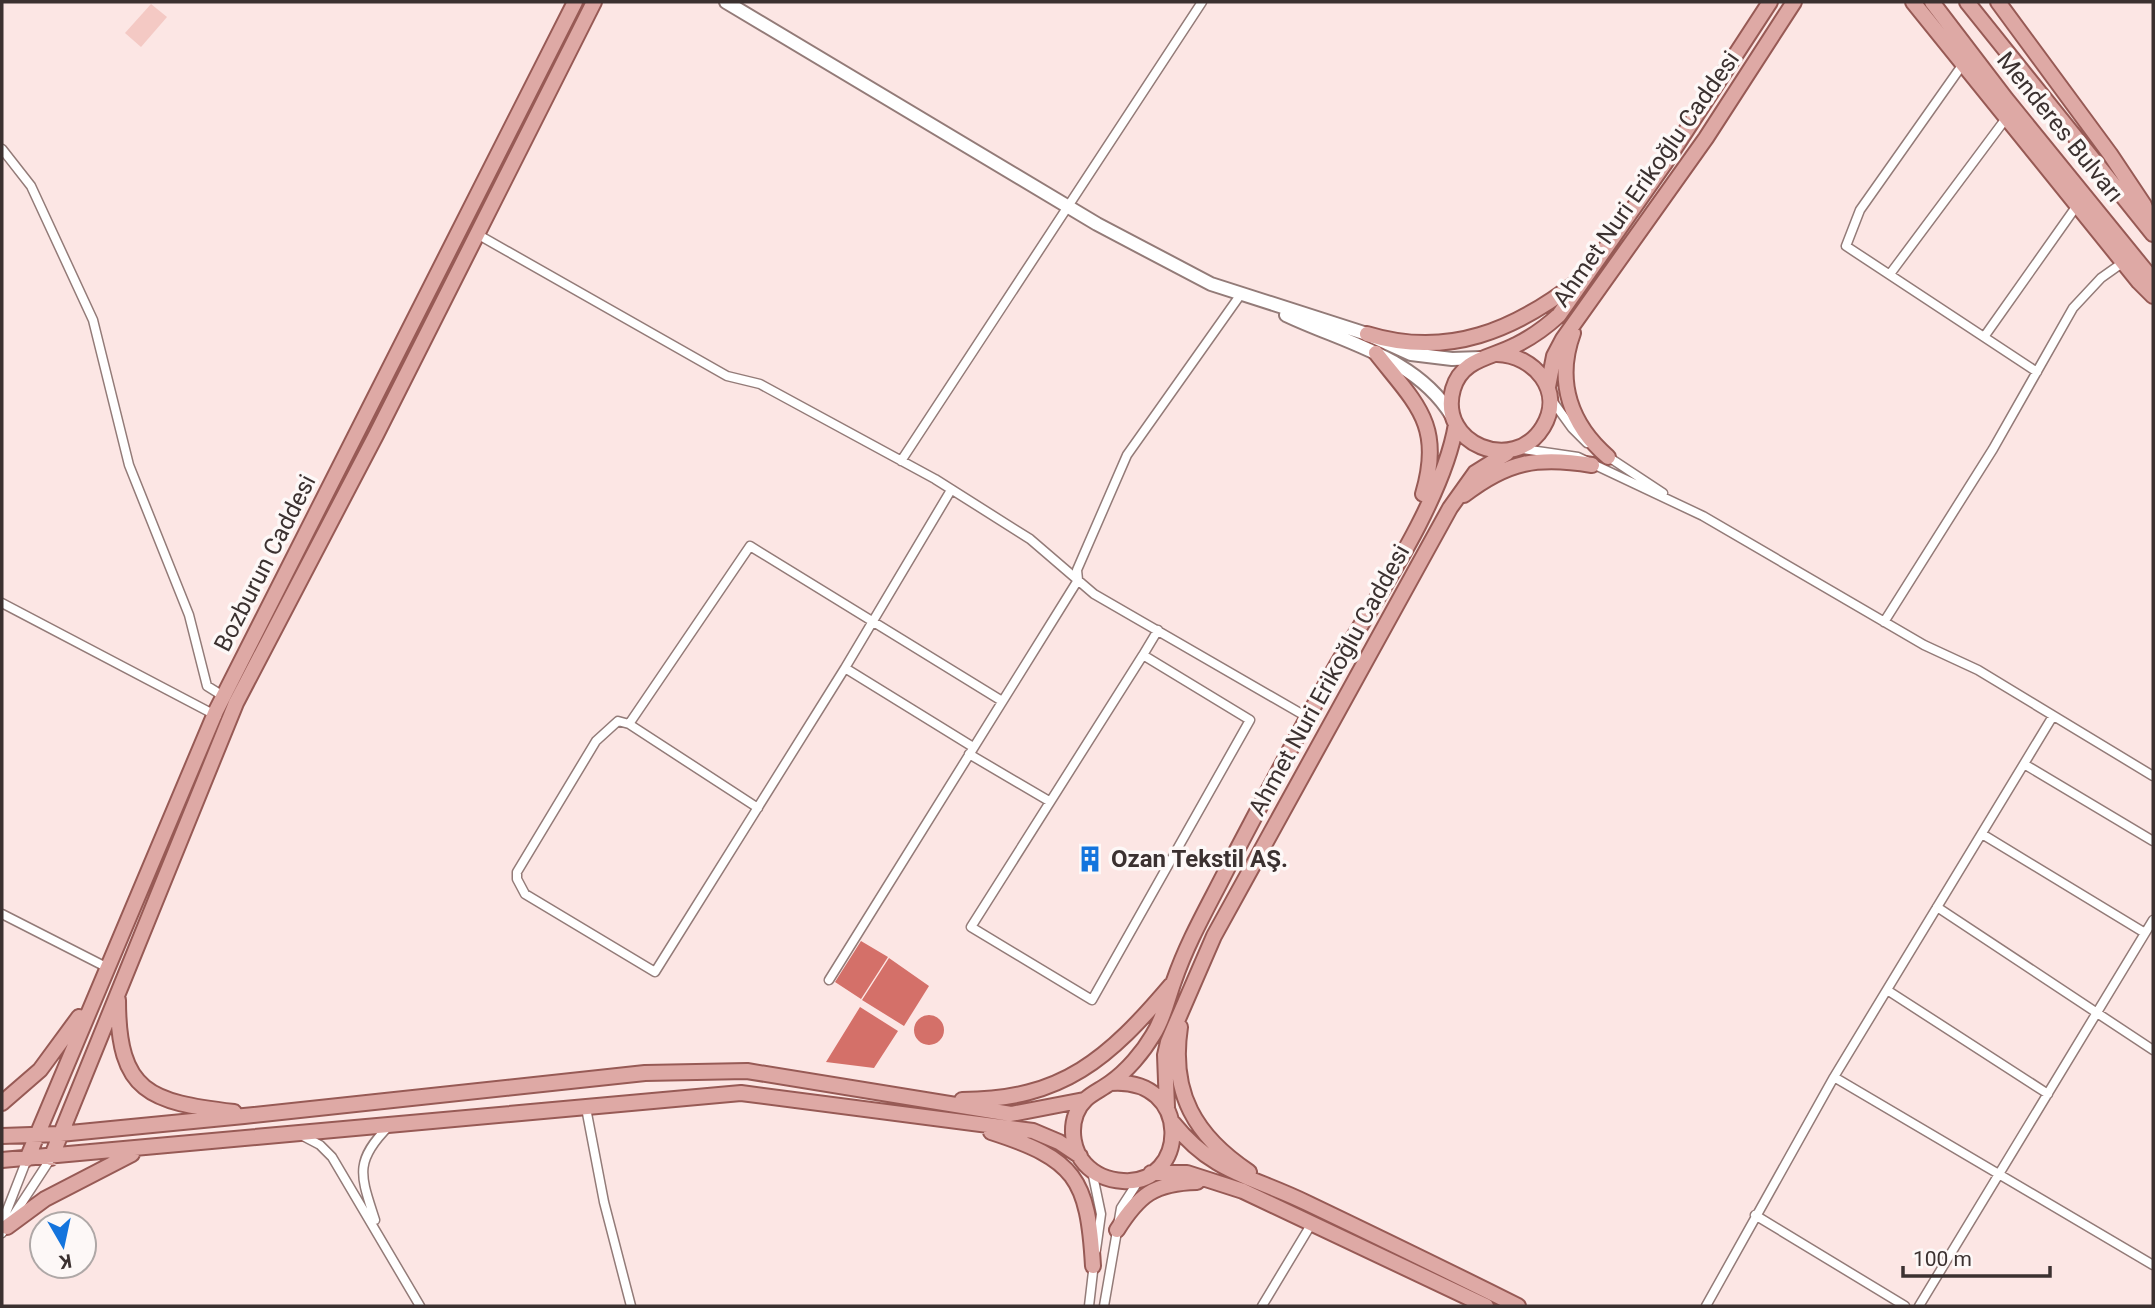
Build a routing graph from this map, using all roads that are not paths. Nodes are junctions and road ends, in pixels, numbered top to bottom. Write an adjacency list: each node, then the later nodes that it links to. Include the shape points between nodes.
1 (575, 2): 49 (main road, Bozburun Caddesi)
2 (594, 2): 17 (main road, Bozburun Caddesi)
3 (726, 2): 15 (street)
4 (1202, 2): 15 (street)
5 (1770, 2): 20 (main road, Ahmet Nuri Erikoğlu Caddesi)
6 (1794, 2): 25 (main road, Ahmet Nuri Erikoğlu Caddesi, via 1706,138)
7 (1913, 2): 11 (main road)
8 (1932, 2): 19 (main road, Menderes Bulvarı)
9 (1967, 2): 18 (main road, Menderes Bulvarı)
10 (1998, 2): 16 (main road, via 2110,155)
11 (1963, 64): 12 (main road); 21 (street, via 1860,210 1846,246)
12 (2008, 116): 14 (main road); 21 (street)
13 (2, 149): 49 (street, via 31,186 93,320 129,465 189,615 207,685)
14 (2078, 204): 19 (main road); 27 (street)
15 (1068, 207): 23 (street, via 1211,284); 36 (street)
16 (2153, 226)
17 (477, 234): 36 (street, via 727,376 760,384); 54 (main road, Bozburun Caddesi)
18 (2153, 234)
19 (2128, 258): 22 (main road, Menderes Bulvarı); 24 (main road); 31 (street, via 2073,308)
20 (1591, 271): 26 (main road, via 1531,315 1491,333 1418,343); 29 (main road, Ahmet Nuri Erikoğlu Caddesi, via 1549,324)
21 (1890, 274): 27 (street)
22 (2153, 280)
23 (1241, 294): 26 (street); 28 (street); 42 (street, via 1127,455 1077,570)
24 (2153, 296)
25 (1581, 312): 32 (main road, Ahmet Nuri Erikoğlu Caddesi, via 1554,356); 35 (main road, via 1568,351 1569,400 1577,425)
26 (1367, 334): 30 (street, via 1411,354)
27 (1984, 337): 31 (street)
28 (1376, 353): 33 (street, via 1423,380 1441,397); 41 (main road, via 1416,403 1429,433 1428,479)
29 (1497, 354): 30 (main road); 32 (main road, via 1528,362)
30 (1481, 358): 33 (main road, via 1456,382 1451,402)
31 (2037, 372): 45 (street)
32 (1548, 391): 34 (main road, via 1546,422 1530,443); 35 (street, via 1577,434)
33 (1454, 420): 34 (main road, via 1478,447 1494,452); 41 (main road, Ahmet Nuri Erikoğlu Caddesi, via 1448,457)
34 (1514, 450): 37 (street, via 1561,453); 40 (main road, Ahmet Nuri Erikoğlu Caddesi, via 1475,473)
35 (1608, 457): 39 (street)
36 (901, 461): 38 (street)
37 (1592, 465): 39 (street); 40 (main road, via 1556,460 1516,464 1493,474)
38 (951, 490): 42 (street, via 1030,539); 44 (street)
39 (1677, 503): 45 (street)
40 (1450, 508): 73 (main road, Ahmet Nuri Erikoğlu Caddesi, via 1214,936)
41 (1412, 537): 53 (main road, Ahmet Nuri Erikoğlu Caddesi)
42 (1078, 580): 46 (street); 50 (street)
43 (2, 603): 51 (street)
44 (872, 620): 48 (street); 50 (street); 55 (street, via 750,546)
45 (1884, 622): 52 (street, via 1978,670)
46 (1158, 630): 47 (street); 53 (street)
47 (1143, 655): 59 (street); 59 (street, via 1250,720 1092,1000 971,927)
48 (845, 668): 56 (street); 60 (street)
49 (223, 696): 51 (main road, Bozburun Caddesi)
50 (1002, 701): 56 (street)
51 (214, 715): 54 (street); 67 (main road, Bozburun Caddesi)
52 (2053, 716): 57 (street); 58 (street)
53 (1307, 717): 69 (main road, Ahmet Nuri Erikoğlu Caddesi, via 1198,925)
54 (229, 721): 71 (main road, Bozburun Caddesi)
55 (629, 724): 60 (street); 60 (street, via 618,721 610,725 589,752 517,872 526,894 655,972)
56 (971, 751): 59 (street); 68 (street)
57 (2024, 764): 61 (street); 62 (street)
58 (2153, 776)
59 (1049, 801)
60 (758, 808)
61 (1982, 834): 63 (street); 66 (street)
62 (2153, 841)
63 (1937, 907): 70 (street); 74 (street)
64 (2, 914): 67 (street)
65 (2153, 920): 66 (street)
66 (2145, 933): 74 (street)
67 (108, 968): 72 (main road, Bozburun Caddesi)
68 (829, 980)
69 (1174, 981): 77 (main road, Ahmet Nuri Erikoğlu Caddesi, via 1154,1035); 79 (main road, via 1116,1046 1064,1079 1008,1097)
70 (1887, 990): 76 (street); 78 (street)
71 (118, 992): 84 (main road, via 122,1056 143,1087 178,1104); 89 (main road, Bozburun Caddesi)
72 (97, 994): 81 (main road, via 40,1070); 90 (main road, Bozburun Caddesi)
73 (1183, 1009): 82 (main road, Ahmet Nuri Erikoğlu Caddesi, via 1165,1055); 101 (main road, via 1177,1067 1196,1122 1218,1150)
74 (2097, 1012): 75 (street); 78 (street)
75 (2153, 1050)
76 (1834, 1077): 98 (street); 102 (street)
77 (1110, 1083): 80 (main road); 82 (main road, via 1143,1085)
78 (2048, 1094): 98 (street)
79 (936, 1100): 80 (main road, via 1011,1114); 84 (main road, via 747,1072 645,1073)
80 (1084, 1100): 93 (main road, via 1073,1132)
81 (2, 1102)
82 (1167, 1107): 86 (main road)
83 (586, 1108): 85 (main road); 87 (main road, via 741,1093); 111 (street)
84 (260, 1114): 89 (main road)
85 (393, 1123): 88 (main road); 106 (street, via 376,1139 361,1164)
86 (1173, 1123): 99 (main road, via 1168,1155); 101 (main road, via 1217,1165)
87 (970, 1125): 93 (main road, via 1033,1131); 108 (main road, via 1035,1146 1068,1172 1084,1195)
88 (296, 1133): 92 (main road); 106 (street, via 332,1157)
89 (60, 1134): 90 (main road); 95 (main road, Bozburun Caddesi)
90 (34, 1135): 91 (main road); 94 (main road, Bozburun Caddesi)
91 (2, 1136)
92 (145, 1148): 95 (main road); 103 (main road)
93 (1080, 1156): 97 (main road)
94 (27, 1158): 95 (main road); 96 (main road); 103 (street)
95 (51, 1158): 103 (street)
96 (2, 1160)
97 (1092, 1171): 99 (main road, via 1128,1182); 108 (street, via 1101,1214)
98 (1999, 1174): 107 (street); 119 (street)
99 (1146, 1175): 100 (main road, via 1187,1173); 105 (street, via 1123,1202)
100 (1220, 1183): 104 (main road); 105 (main road, via 1179,1182 1153,1190 1132,1206)
101 (1268, 1184): 116 (main road)
102 (1755, 1214): 117 (street); 118 (street)
103 (3, 1223)
104 (1312, 1223): 109 (main road); 114 (street)
105 (1117, 1230): 113 (street)
106 (379, 1233): 110 (street)
107 (2153, 1265)
108 (1093, 1266): 112 (street)
109 (1466, 1301): 115 (main road)
110 (420, 1306)
111 (631, 1306)
112 (1088, 1306)
113 (1104, 1306)
114 (1262, 1306)
115 (1486, 1306)
116 (1518, 1306)
117 (1706, 1306)
118 (1905, 1306)
119 (1919, 1306)

